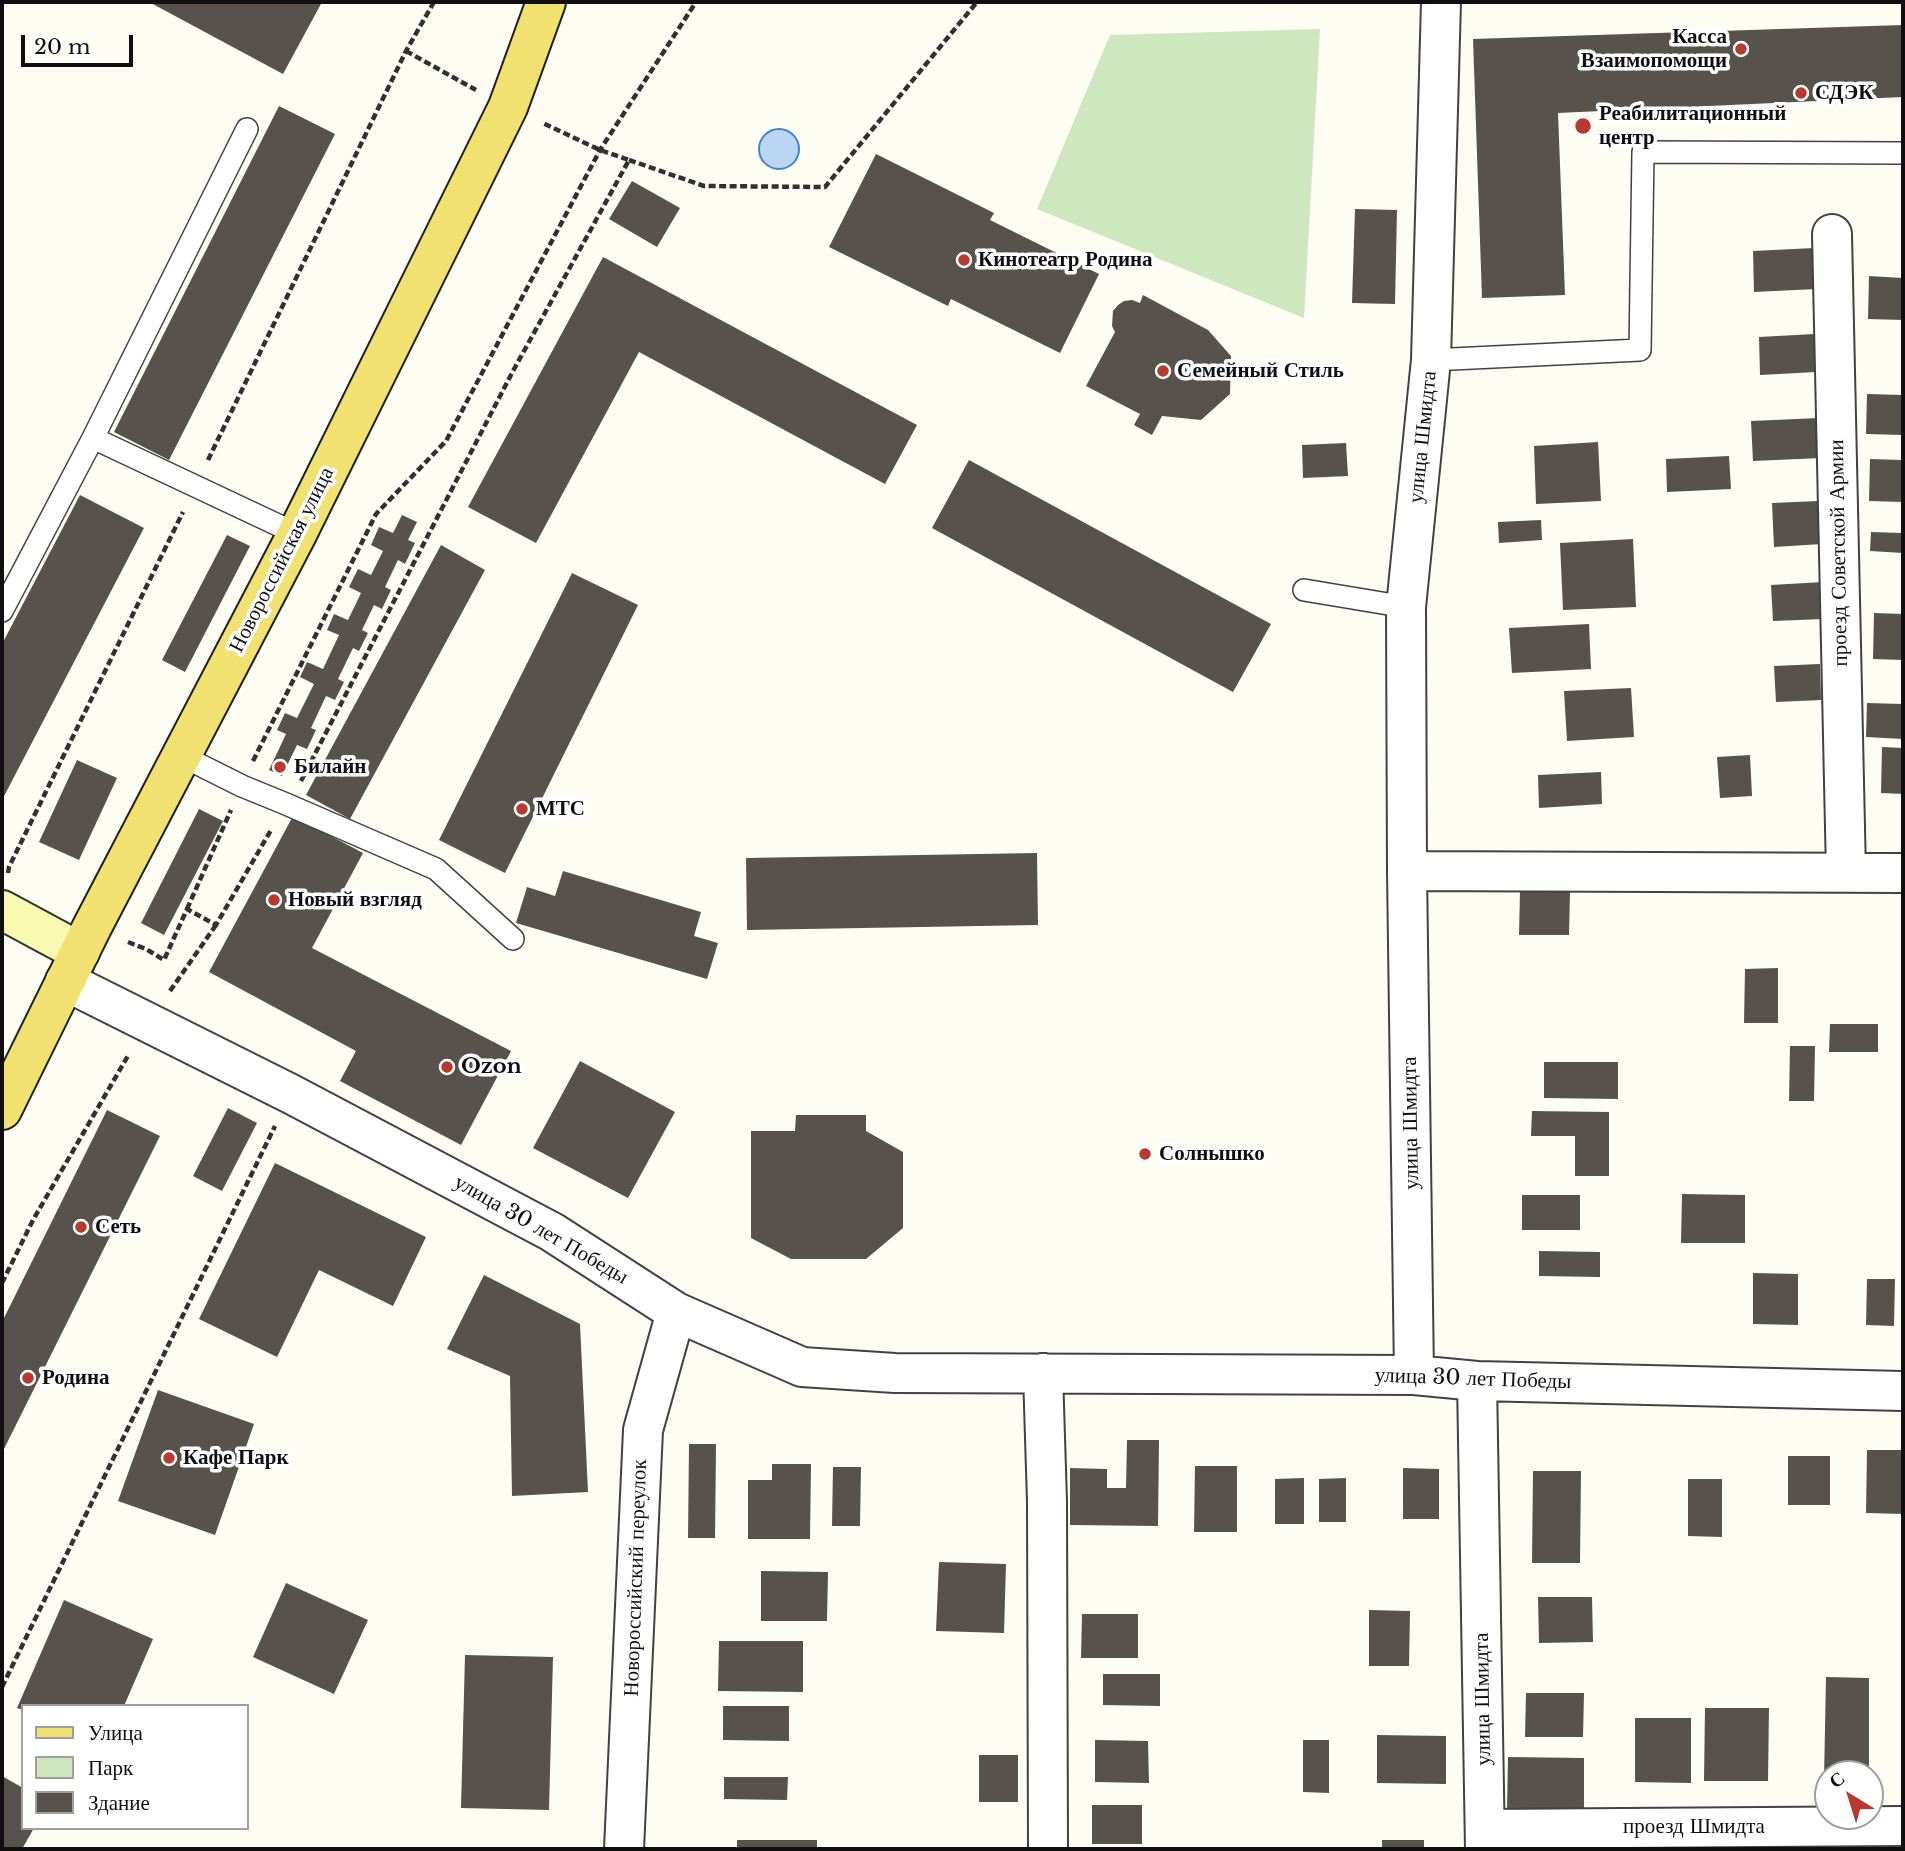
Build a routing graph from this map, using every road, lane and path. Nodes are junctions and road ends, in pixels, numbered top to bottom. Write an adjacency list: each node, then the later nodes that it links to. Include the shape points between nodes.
1 (435, 2): 6 (path)
2 (546, 2): 7 (main road, Новороссийская улица)
3 (696, 2): 9 (path)
4 (977, 2): 11 (path, via 825,187 705,186)
5 (1440, 2): 13 (street, улица Шмидта)
6 (406, 51): 7 (path); 15 (path)
7 (508, 107): 9 (path); 16 (main road, Новороссийская улица)
8 (247, 129): 14 (lane)
9 (600, 150): 11 (path); 21 (path, via 446,441 376,514)
10 (1903, 153): 13 (lane, via 1643,152 1640,350)
11 (629, 160): 22 (path)
12 (1832, 234): 26 (street, проезд Советской Армии)
13 (1431, 360): 18 (street, улица Шмидта)
14 (93, 438): 15 (lane); 19 (lane)
15 (196, 487): 16 (lane); 24 (path)
16 (297, 534): 20 (main road, Новороссийская улица)
17 (1304, 590): 18 (lane)
18 (1406, 607): 25 (street, улица Шмидта)
19 (2, 611)
20 (181, 757): 21 (lane); 32 (main road, Новороссийская улица)
21 (242, 786): 22 (lane); 29 (path)
22 (286, 804): 30 (path); 31 (lane, via 436,869)
23 (2, 863): 24 (path)
24 (9, 867): 28 (path)
25 (1407, 871): 26 (street); 39 (street, улица Шмидта)
26 (1846, 873): 27 (street)
27 (1903, 873)
28 (5, 892): 32 (street, улица 30 лет Победы)
29 (187, 909): 30 (path); 32 (path, via 164,960 146,949)
30 (216, 925): 33 (path)
31 (513, 939)
32 (79, 953): 33 (street, улица 30 лет Победы); 35 (main road, Новороссийская улица)
33 (149, 1022): 34 (street, улица 30 лет Победы); 36 (path, via 33,1220)
34 (291, 1094): 37 (street, улица 30 лет Победы, via 552,1232); 42 (path)
35 (2, 1110)
36 (2, 1283)
37 (676, 1312): 38 (street, улица 30 лет Победы, via 802,1367 895,1373); 45 (street, Новороссийский переулок, via 643,1430)
38 (1043, 1373): 39 (street, улица 30 лет Победы); 46 (street)
39 (1414, 1375): 40 (street, улица 30 лет Победы)
40 (1477, 1381): 41 (street, улица 30 лет Победы); 44 (street, улица Шмидта)
41 (1903, 1391)
42 (2, 1687)
43 (1903, 1826): 44 (street, проезд Шмидта)
44 (1485, 1839)
45 (624, 1849)
46 (1048, 1849)

